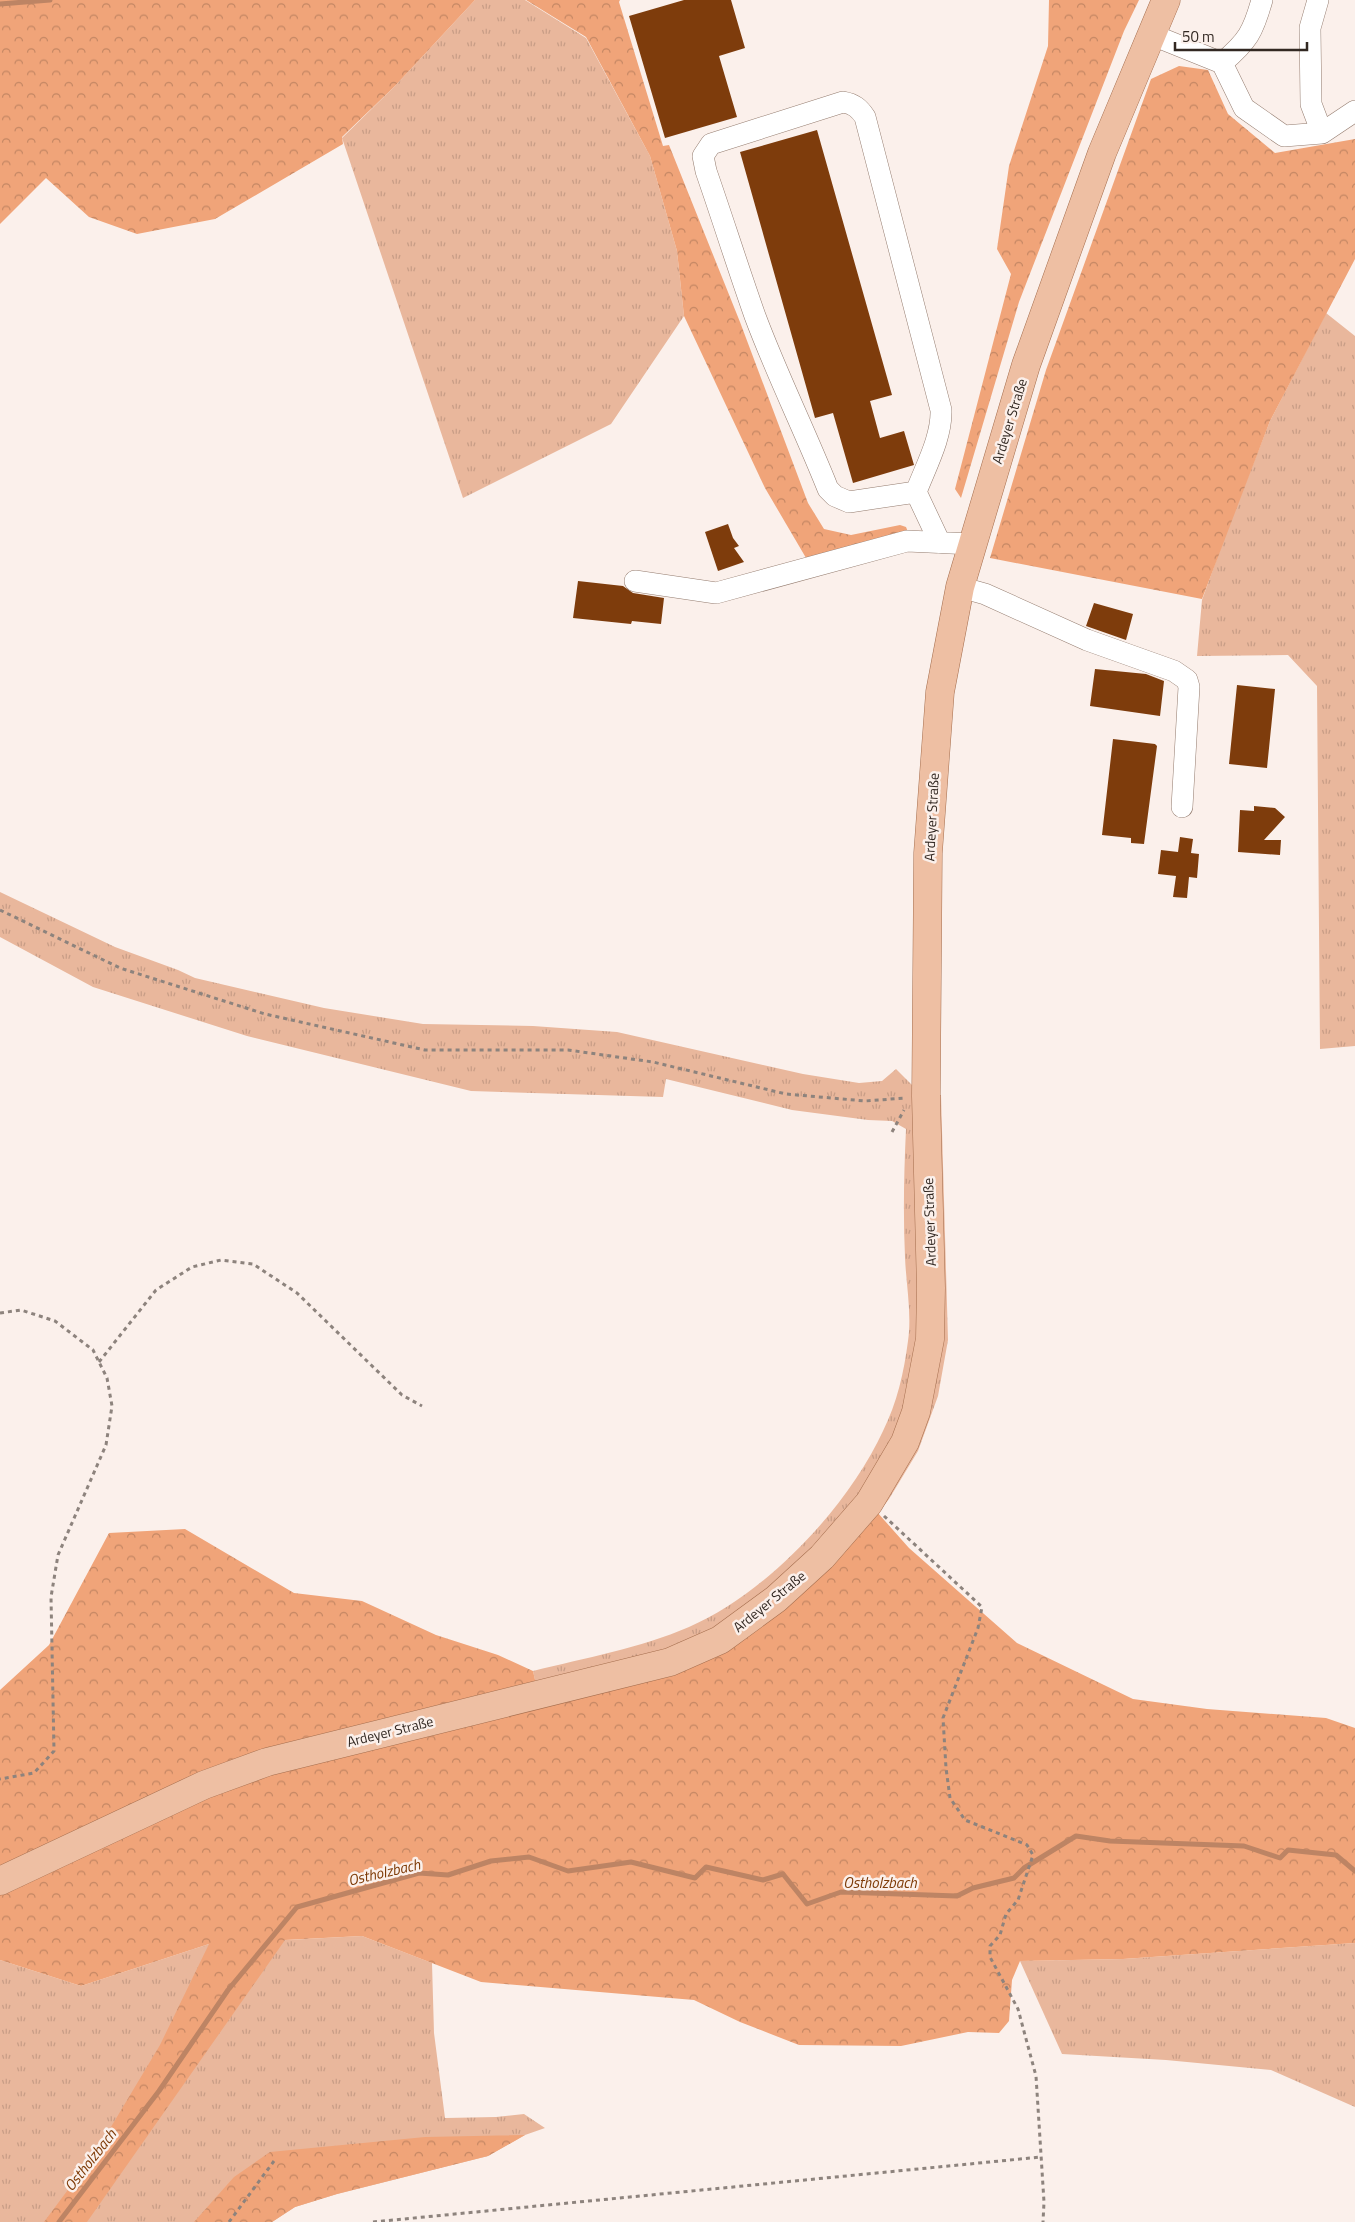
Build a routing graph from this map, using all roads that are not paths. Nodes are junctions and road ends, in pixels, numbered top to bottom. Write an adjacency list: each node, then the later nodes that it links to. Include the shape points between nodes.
1 (1166, 0): 4 (main road, Ardeyer Straße)
2 (1262, 0): 5 (lane, via 1255,26 1242,46)
3 (1318, 0): 7 (lane, via 1310,28 1311,104)
4 (1150, 34): 5 (lane); 10 (main road, Ardeyer Straße, via 1065,253 1026,365)
5 (1222, 63): 7 (lane, via 1244,108 1284,136)
6 (1355, 110): 7 (lane)
7 (1322, 133)
8 (916, 492): 8 (lane, via 849,502 828,489 786,394 715,199 704,162 706,149 711,144 843,102 859,109 865,118 941,410 940,426); 9 (lane)
9 (940, 543): 10 (lane); 11 (lane, via 907,541 716,593)
10 (972, 544): 12 (main road, Ardeyer Straße)
11 (635, 581)
12 (960, 587): 13 (lane, via 985,594 1087,640 1174,671 1187,680); 14 (main road, Ardeyer Straße, via 940,692 928,853 926,1096 930,1339 920,1396 905,1442 868,1503 822,1557 776,1599 720,1640 670,1662 267,1762 204,1784)
13 (1182, 807)
14 (0, 1881)

